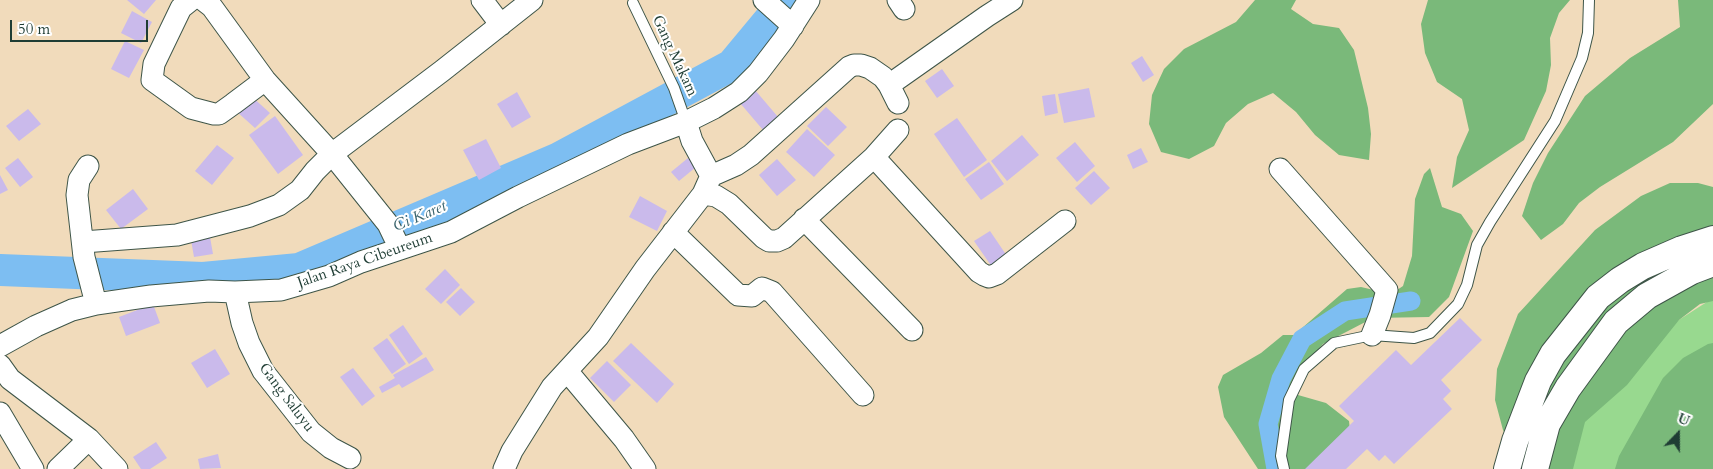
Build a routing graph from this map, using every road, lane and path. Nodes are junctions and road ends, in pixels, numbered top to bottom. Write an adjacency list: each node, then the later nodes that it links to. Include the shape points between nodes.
1 (191, 0): 12 (street, via 180,8 154,64 152,80 190,108 219,114)
2 (203, 0): 12 (street, via 212,6)
3 (482, 0): 11 (street)
4 (532, 0): 11 (street)
5 (764, 0): 10 (street)
6 (809, 0): 10 (street, Jalan Raya Cibeureum)
7 (1012, 0): 19 (street, via 986,16 893,94 883,77 870,68 861,65 849,67 751,154)
8 (1589, 0): 30 (lane, via 1588,33 1582,58 1555,121 1477,245 1467,285 1458,304 1430,333 1414,338)
9 (633, 3): 13 (lane, Gang Makam)
10 (787, 20): 13 (street, Jalan Raya Cibeureum, via 771,58 739,92 714,108)
11 (500, 24): 15 (street)
12 (265, 80): 15 (street)
13 (683, 112): 19 (street); 23 (street, Jalan Raya Cibeureum, via 620,148 451,232)
14 (898, 130): 16 (street)
15 (332, 154): 23 (street); 25 (street, via 300,190 279,205 250,216)
16 (874, 157): 20 (street); 21 (street, via 979,272 989,277)
17 (88, 166): 25 (street, via 77,188)
18 (1280, 169): 30 (street, via 1387,290)
19 (707, 185): 20 (street, via 769,241 784,238); 22 (street)
20 (804, 219): 29 (street)
21 (1065, 221)
22 (673, 232): 33 (street, via 598,337); 34 (street, via 738,295 752,296 762,288 772,292)
23 (394, 235): 27 (street, Jalan Raya Cibeureum, via 362,262 329,276 281,290)
24 (1713, 239): 44 (street, via 1643,266 1598,297 1553,354 1538,381)
25 (85, 259): 28 (street)
26 (1713, 263): 45 (street, via 1647,296 1616,322 1568,388 1547,424)
27 (235, 292): 28 (street, Jalan Raya Cibeureum, via 182,293); 37 (street, Gang Saluyu, via 246,337 263,370 312,432)
28 (96, 304): 31 (street, Jalan Raya Cibeureum, via 55,317)
29 (912, 330)
30 (1372, 336): 43 (lane, via 1334,343 1304,369 1289,400 1281,456)
31 (0, 346)
32 (0, 365): 36 (street, via 10,379)
33 (567, 371): 41 (street, via 552,387); 42 (street)
34 (863, 395)
35 (0, 414): 38 (street)
36 (89, 439): 39 (street); 40 (street)
37 (350, 458)
38 (33, 469)
39 (58, 469)
40 (117, 469)
41 (504, 469)
42 (645, 469)
43 (1284, 469)
44 (1507, 469)
45 (1534, 469)

